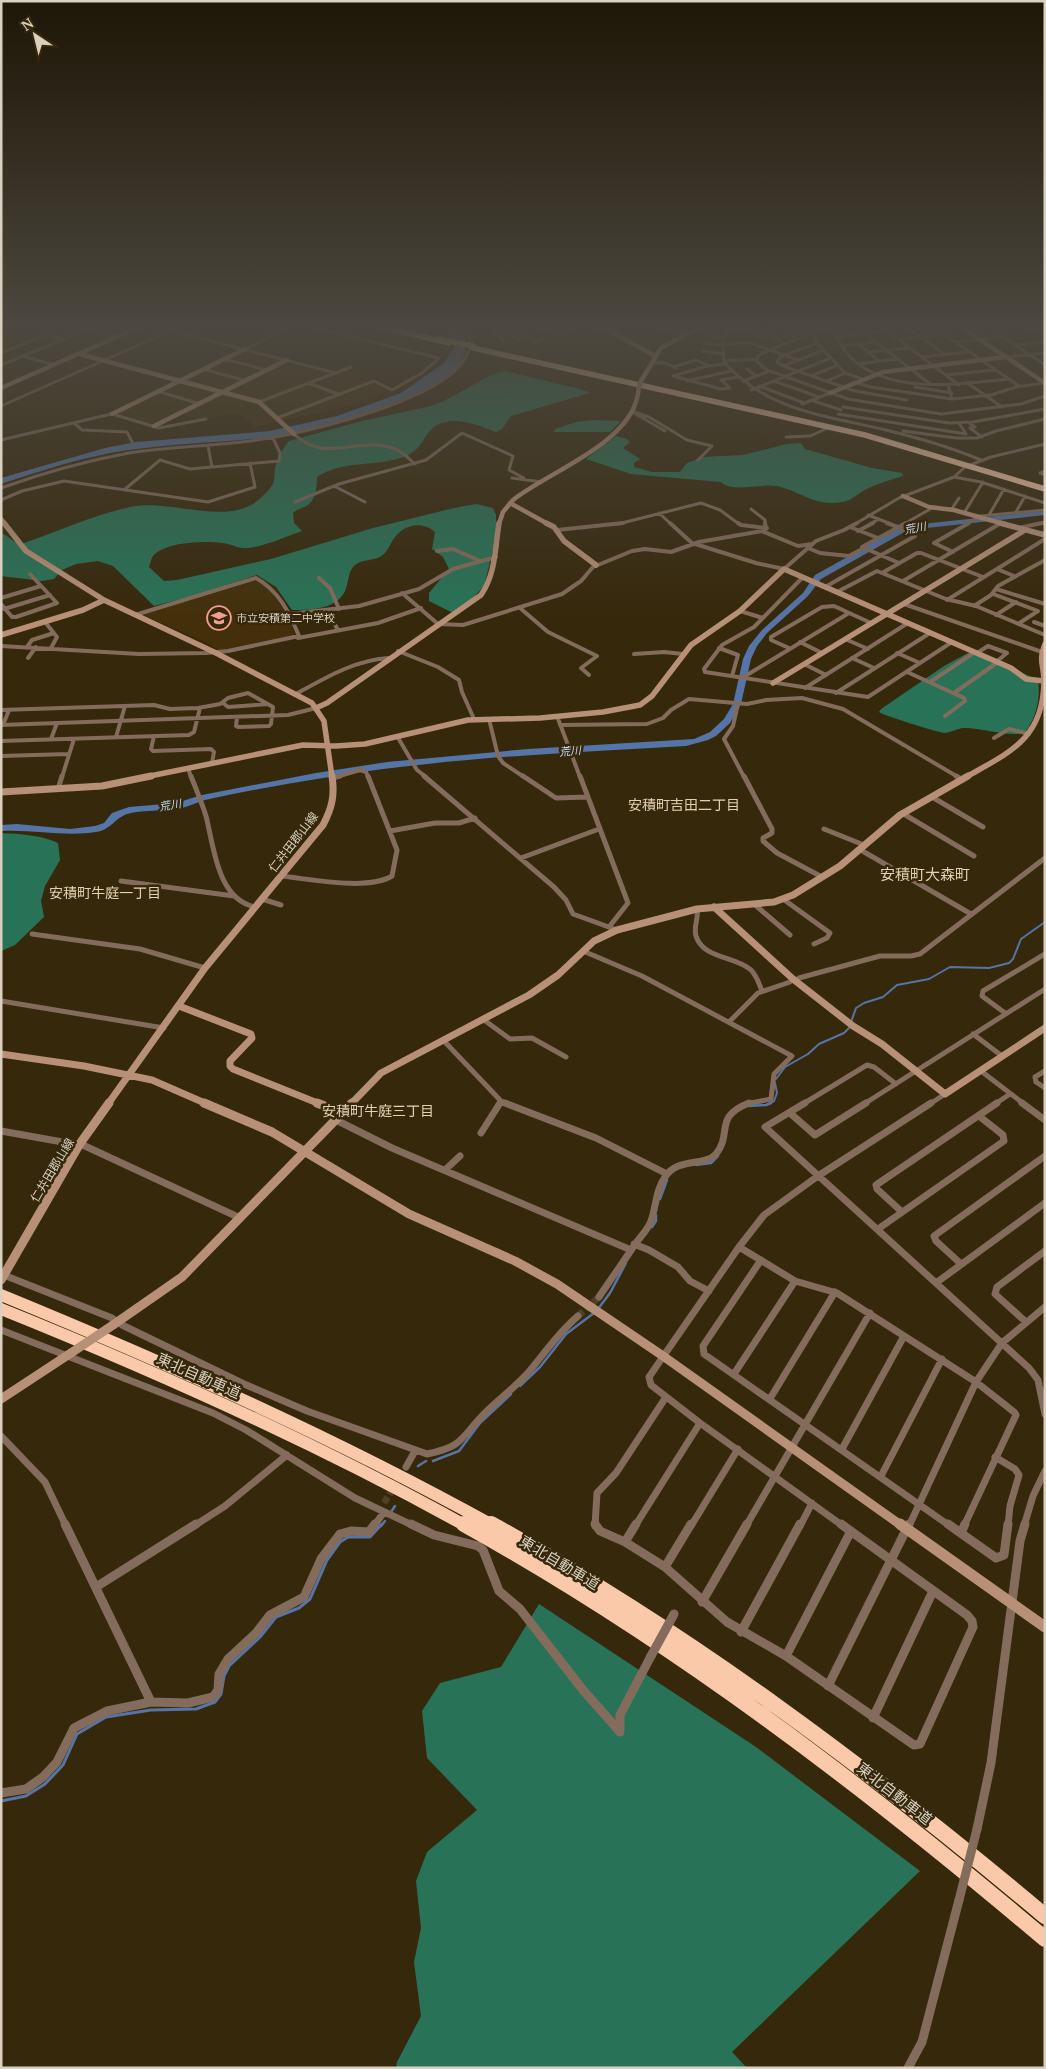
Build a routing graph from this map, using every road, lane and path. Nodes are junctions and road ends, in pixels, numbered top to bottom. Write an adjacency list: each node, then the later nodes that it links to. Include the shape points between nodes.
1 (74, 423): 26 (street, via 82,430 127,432)
2 (959, 423): 17 (street, via 966,434)
3 (72, 424): 25 (street)
4 (145, 424): 18 (street)
5 (159, 424): 18 (street)
6 (183, 424): 18 (street, via 160,428)
7 (283, 424): 21 (street)
8 (327, 424): 21 (street)
9 (623, 424): 38 (street)
10 (659, 424): 29 (street, via 688,440 712,446)
11 (814, 424): 19 (highway)
12 (825, 424): 33 (highway, via 898,441)
13 (855, 424): 20 (street)
14 (899, 424): 17 (street)
15 (970, 424): 23 (street, via 975,427 970,428)
16 (1024, 424): 23 (street)
17 (908, 425)
18 (154, 426)
19 (830, 427): 22 (street, via 810,436); 33 (highway)
20 (893, 432): 23 (street); 30 (street, via 934,442)
21 (294, 433): 24 (street); 32 (street, via 307,445 317,448 369,444 392,448)
22 (786, 437)
23 (982, 437)
24 (273, 438): 28 (street); 31 (street, via 280,460)
25 (1, 440)
26 (132, 442)
27 (1045, 444): 30 (street)
28 (208, 446): 34 (street); 41 (street, via 114,456 61,468)
29 (698, 460)
30 (981, 460): 33 (street)
31 (250, 463): 34 (street); 44 (street, via 255,487 213,501)
32 (415, 464): 37 (street, via 431,458 462,433 511,454 509,470); 40 (street)
33 (971, 464): 35 (street); 42 (highway)
34 (212, 467): 44 (street, via 190,468 160,460)
35 (954, 477): 39 (street); 45 (street)
36 (512, 478): 37 (street)
37 (524, 478): 38 (street)
38 (542, 482): 51 (street)
39 (983, 482): 43 (street); 59 (street)
40 (334, 486): 49 (street); 50 (street)
41 (1, 488)
42 (1045, 488)
43 (1004, 489): 46 (street); 61 (street)
44 (124, 490): 48 (street, via 64,481 22,491)
45 (903, 496): 53 (street); 60 (street)
46 (1024, 496): 52 (street); 57 (street)
47 (959, 498): 55 (street)
48 (1, 500)
49 (295, 502)
50 (365, 502)
51 (510, 502): 71 (street); 84 (street, via 500,517)
52 (1045, 504)
53 (932, 508): 55 (street); 68 (street)
54 (751, 509): 69 (street, via 765,520)
55 (951, 510): 59 (street)
56 (1045, 510): 57 (street)
57 (1016, 512): 61 (street)
58 (659, 513): 69 (street, via 701,503 720,510 741,525); 71 (street, via 616,524); 77 (street)
59 (964, 513): 62 (street)
60 (868, 515): 64 (street); 67 (street)
61 (989, 515): 62 (street)
62 (978, 517): 66 (street); 81 (street, via 934,543)
63 (1, 519): 112 (street, via 26,551)
64 (879, 519): 68 (street); 72 (street)
65 (1045, 522): 70 (street)
66 (1001, 523): 70 (street); 81 (street)
67 (850, 527): 72 (street); 78 (street)
68 (898, 527): 76 (street); 82 (street, via 915,536)
69 (766, 528): 74 (street)
70 (1018, 528): 73 (street)
71 (557, 530): 90 (street, via 564,541)
72 (858, 530): 76 (street)
73 (1025, 530): 75 (street); 92 (street)
74 (762, 531): 77 (street); 78 (street, via 798,546)
75 (1045, 537): 93 (street)
76 (878, 538): 79 (street)
77 (694, 544): 90 (street, via 671,552 634,551); 91 (street)
78 (810, 546): 83 (street, via 820,553); 91 (street)
79 (864, 548): 82 (street); 83 (street)
80 (437, 551): 85 (street, via 453,549)
81 (953, 552): 87 (street)
82 (880, 555): 89 (street); 102 (street)
83 (850, 556): 86 (street)
84 (496, 557): 85 (street); 135 (street, via 481,595)
85 (480, 560): 107 (street, via 453,569 422,588)
86 (843, 560)
87 (940, 560): 89 (street, via 917,553); 92 (street); 100 (street)
88 (1045, 560): 96 (street)
89 (899, 563): 94 (street)
90 (596, 566): 120 (street, via 562,594)
91 (784, 569): 97 (street); 124 (street)
92 (961, 569): 98 (street); 104 (street)
93 (997, 569): 96 (street); 98 (street)
94 (882, 573): 100 (street); 106 (street, via 874,571)
95 (30, 574): 101 (street)
96 (1014, 576): 103 (street)
97 (803, 577): 102 (street); 130 (street)
98 (983, 577): 113 (street)
99 (319, 578): 122 (street, via 331,590)
100 (903, 582): 104 (street)
101 (41, 586): 109 (street); 111 (street)
102 (825, 587): 106 (street)
103 (996, 588): 108 (street); 110 (street)
104 (925, 591): 113 (street); 116 (street)
105 (1024, 591): 110 (street)
106 (837, 592): 127 (street)
107 (402, 594): 119 (street); 122 (street)
108 (992, 594): 114 (street); 118 (street)
109 (50, 595): 121 (street); 121 (street, via 57,603 55,606 16,617)
110 (1017, 595): 117 (street)
111 (1, 598)
112 (104, 600): 128 (street); 131 (street)
113 (947, 600): 118 (street)
114 (1016, 602): 129 (street); 136 (street, via 1038,611)
115 (1, 604): 121 (street)
116 (904, 604): 127 (street); 154 (street)
117 (1045, 604)
118 (974, 606): 129 (street)
119 (421, 608): 135 (street); 138 (street, via 378,622)
120 (520, 608): 135 (street, via 463,625); 170 (street, via 548,632 597,656 581,668)
121 (3, 609)
122 (339, 609): 123 (street)
123 (328, 610): 126 (street); 138 (street)
124 (740, 611): 130 (street); 161 (street, via 708,631)
125 (849, 613): 133 (street); 145 (street); 152 (street, via 833,606 822,607 771,637)
126 (289, 614): 128 (street, via 273,588 254,578); 143 (street)
127 (887, 614): 133 (street); 134 (street)
128 (134, 615): 155 (street)
129 (996, 615): 136 (street)
130 (763, 618): 151 (street, via 750,630)
131 (45, 622): 139 (street); 141 (street)
132 (1034, 622): 137 (street)
133 (871, 623): 144 (street)
134 (908, 623): 140 (street); 153 (street)
135 (438, 624): 156 (street)
136 (1018, 624): 142 (street)
137 (1045, 626)
138 (338, 630): 143 (street)
139 (54, 633): 148 (street, via 32,640); 150 (street, via 57,638)
140 (930, 633): 146 (street); 158 (street)
141 (1, 635)
142 (1045, 635)
143 (298, 638): 155 (street)
144 (846, 639): 153 (street); 157 (street)
145 (800, 642): 152 (street); 157 (street)
146 (952, 642): 159 (street); 166 (street)
147 (1, 646): 148 (street)
148 (27, 647): 149 (street)
149 (36, 647): 150 (street); 162 (street)
150 (50, 648): 155 (street, via 148,654)
151 (719, 648): 172 (street, via 738,655); 172 (street, via 704,669)
152 (790, 648): 173 (street)
153 (868, 649): 164 (street)
154 (1043, 649): 174 (street, via 1040,657)
155 (216, 652): 180 (street)
156 (398, 652): 163 (street); 194 (street, via 458,679)
157 (822, 653): 167 (street)
158 (897, 653): 166 (street); 168 (street)
159 (976, 653): 165 (street); 165 (street, via 988,646 1007,653); 175 (street)
160 (634, 654): 161 (street, via 657,651)
161 (683, 654): 190 (street, via 644,703 618,710)
162 (28, 658)
163 (388, 658): 180 (street, via 341,670); 186 (street)
164 (852, 658): 168 (street); 171 (street)
165 (997, 662): 174 (street, via 1026,679); 179 (street)
166 (920, 663): 169 (street)
167 (804, 664): 171 (street); 176 (street)
168 (874, 668): 178 (street)
169 (907, 672): 175 (street); 178 (street, via 869,697)
170 (589, 675)
171 (826, 675): 177 (street)
172 (732, 676): 173 (street)
173 (742, 678): 176 (street)
174 (1044, 681): 200 (street, via 1039,716)
175 (930, 682): 179 (street)
176 (774, 683): 177 (street)
177 (804, 688): 178 (street)
178 (836, 693)
179 (954, 693): 191 (street, via 966,701)
180 (296, 694): 186 (street)
181 (223, 703): 182 (street, via 228,707); 182 (street, via 228,698 248,693); 185 (street)
182 (268, 704): 189 (street, via 273,707)
183 (738, 704): 199 (street, via 689,699 663,718 647,724); 214 (street, via 802,698 833,705); 230 (street, via 733,726 724,739 772,829 763,841 777,853)
184 (125, 706): 185 (street); 188 (street); 196 (street)
185 (200, 708): 193 (street)
186 (316, 708): 189 (street, via 295,715); 208 (street, 仁井田郡山線, via 323,718)
187 (1, 710): 188 (street)
188 (9, 710): 198 (street)
189 (272, 716): 192 (street); 192 (street, via 269,726 240,728 236,726)
190 (557, 716): 195 (street); 199 (street)
191 (945, 716)
192 (237, 717): 193 (street)
193 (198, 718): 196 (street); 201 (street, via 193,733)
194 (474, 719): 195 (street); 202 (street)
195 (489, 719): 217 (street, via 498,756 503,762 553,797)
196 (121, 721): 197 (street); 203 (street)
197 (57, 723): 198 (street); 206 (street)
198 (2, 725)
199 (560, 725): 217 (street)
200 (1029, 734): 205 (street, via 1009,729); 214 (street, via 1008,754)
201 (154, 736): 203 (street); 211 (street, via 153,751 211,749 214,752)
202 (397, 736): 208 (street, via 365,744); 220 (street, via 416,769)
203 (116, 737): 204 (street)
204 (74, 738): 206 (street); 209 (street)
205 (994, 738)
206 (51, 739): 207 (street)
207 (1, 741)
208 (329, 746): 211 (street, via 303,745); 213 (street, 仁井田郡山線)
209 (69, 754): 210 (street); 215 (street)
210 (1, 756)
211 (212, 763): 212 (street)
212 (188, 768): 215 (street, via 102,786); 232 (street, via 206,818 215,857)
213 (333, 778): 224 (street, via 360,770 366,772); 229 (street, 仁井田郡山線, via 334,802 329,814)
214 (964, 780): 218 (street)
215 (58, 790): 216 (street)
216 (1, 792)
217 (587, 796): 223 (street)
218 (932, 797): 219 (street); 221 (street)
219 (902, 813): 225 (street); 226 (street)
220 (475, 818): 224 (street); 227 (street)
221 (983, 827)
222 (824, 828): 225 (street)
223 (599, 829): 227 (street); 241 (street, via 628,903)
224 (390, 832): 229 (street, via 398,853 389,880 359,882)
225 (862, 847): 230 (street); 240 (street)
226 (974, 856)
227 (521, 858): 241 (street, via 565,899 574,916)
228 (1045, 858): 240 (street)
229 (281, 876): 233 (street, 仁井田郡山線)
230 (822, 878): 234 (street)
231 (121, 881): 232 (street)
232 (234, 896): 238 (street, via 240,902)
233 (262, 899): 236 (street); 238 (street, 仁井田郡山線)
234 (783, 899): 235 (street); 245 (street, via 830,933)
235 (754, 904): 237 (street); 244 (street)
236 (281, 905)
237 (714, 906): 239 (street); 267 (street, via 792,979)
238 (255, 907): 248 (street, 仁井田郡山線)
239 (697, 909): 242 (street); 252 (street, via 695,934 699,942 713,954 749,968)
240 (971, 914): 249 (street, via 916,955 880,956)
241 (609, 927): 242 (street)
242 (617, 930): 246 (street)
243 (32, 934): 248 (street, via 140,949)
244 (790, 935)
245 (814, 944)
246 (583, 951): 256 (street, via 546,984); 257 (street, via 632,971)
247 (1045, 954): 255 (street, via 983,992 982,996)
248 (206, 968): 254 (street, 仁井田郡山線)
249 (799, 978)
250 (790, 982): 252 (street)
251 (1045, 988): 255 (street)
252 (762, 991): 257 (street)
253 (1, 1001): 258 (street)
254 (179, 1006): 258 (street, 仁井田郡山線); 275 (street, via 251,1034 252,1038 230,1062 233,1069)
255 (1005, 1014): 260 (street)
256 (484, 1020): 261 (street); 264 (street, via 510,1039 535,1039)
257 (729, 1022): 286 (street, via 792,1056 774,1074 771,1099 744,1104 730,1114 715,1155 702,1161 682,1163)
258 (164, 1028): 268 (street, 仁井田郡山線)
259 (1045, 1028): 263 (street)
260 (973, 1034): 263 (street); 267 (street)
261 (444, 1040): 273 (street); 275 (street, via 381,1073)
262 (1, 1054): 268 (street)
263 (1002, 1056): 265 (street)
264 (566, 1057)
265 (981, 1071): 271 (street); 272 (street)
266 (1045, 1071): 270 (street, via 1035,1077 1036,1082)
267 (916, 1072): 269 (street); 271 (street)
268 (129, 1075): 281 (street, 仁井田郡山線); 282 (street, via 152,1080 240,1117)
269 (896, 1084): 274 (street, via 874,1067 867,1066); 274 (street, via 815,1135)
270 (1045, 1088)
271 (945, 1094): 287 (street)
272 (1010, 1094): 276 (street); 277 (street)
273 (501, 1101): 280 (street); 286 (street, via 596,1138)
274 (790, 1113): 287 (street, via 765,1127)
275 (342, 1114): 278 (street)
276 (979, 1116): 289 (street, via 1003,1135 1004,1141); 289 (street, via 876,1185)
277 (1043, 1116)
278 (336, 1120): 282 (street); 285 (street)
279 (1, 1132): 281 (street)
280 (481, 1133)
281 (79, 1145): 290 (street, via 123,1162); 297 (street, 仁井田郡山線)
282 (306, 1151): 290 (street); 314 (street, via 408,1214 515,1261 557,1284)
283 (460, 1156): 285 (street)
284 (1045, 1156): 296 (street, via 934,1236)
285 (445, 1170): 292 (street)
286 (667, 1174): 292 (street, via 651,1222)
287 (818, 1176): 291 (street); 293 (street, via 770,1210)
288 (1045, 1202): 296 (street)
289 (902, 1212): 291 (street)
290 (240, 1218): 309 (street, via 182,1278)
291 (878, 1229): 299 (street)
292 (632, 1247): 300 (street, via 649,1250); 303 (street)
293 (739, 1247): 295 (street); 300 (street)
294 (1045, 1252): 308 (street, via 997,1287 995,1294)
295 (760, 1260): 298 (street); 316 (street, via 703,1346 704,1354)
296 (961, 1264): 299 (street)
297 (2, 1277): 309 (street)
298 (795, 1281): 301 (street); 316 (street)
299 (936, 1283): 312 (street)
300 (709, 1291): 314 (street)
301 (835, 1292): 306 (street); 318 (street)
302 (1, 1296): 356 (highway, 東北自動車道, via 128,1347 281,1416 412,1481 580,1575 766,1697 935,1825)
303 (599, 1296)
304 (1045, 1307): 308 (street)
305 (1, 1309): 357 (highway, 東北自動車道, via 119,1357 273,1426 405,1492 563,1582 653,1639 830,1763)
306 (870, 1313): 311 (street); 323 (street)
307 (578, 1316): 328 (street, via 460,1443 436,1454)
308 (1026, 1322): 312 (street)
309 (115, 1323): 313 (street, bridge); 328 (street, via 307,1411)
310 (1, 1330): 313 (street)
311 (904, 1336): 315 (street); 327 (street)
312 (1002, 1343): 317 (street); 321 (street, via 1038,1380)
313 (68, 1355): 320 (street); 329 (street, via 212,1413)
314 (663, 1356): 319 (street, via 649,1377 651,1385); 325 (street)
315 (942, 1359): 317 (street); 334 (street)
316 (734, 1374): 323 (street)
317 (976, 1382): 330 (street, via 1016,1415); 336 (street)
318 (771, 1396)
319 (666, 1397): 322 (street); 341 (street, via 616,1473 596,1494 595,1526)
320 (1, 1399)
321 (1045, 1414)
322 (700, 1423): 326 (street); 341 (street)
323 (805, 1424): 325 (street); 327 (street)
324 (1, 1436): 344 (street, via 45,1482)
325 (791, 1447): 333 (street); 338 (street)
326 (738, 1449): 333 (street); 343 (street)
327 (842, 1449): 334 (street)
328 (415, 1451): 331 (street)
329 (287, 1455): 337 (street, via 355,1498); 344 (street, via 225,1506)
330 (995, 1457): 340 (street); 340 (street, via 1019,1475 1010,1506 1004,1555 996,1558)
331 (406, 1466)
332 (1045, 1471): 347 (street, via 1033,1496 1020,1541)
333 (775, 1475): 335 (street); 346 (street)
334 (881, 1476): 336 (street)
335 (812, 1503): 339 (street); 350 (street)
336 (920, 1503): 338 (street); 340 (street)
337 (382, 1508): 348 (street, bridge, via 434,1535 483,1550 499,1592 520,1609 620,1732 620,1715); 353 (street, via 369,1532 340,1534 321,1559 304,1597 270,1615 228,1659 220,1670 218,1690 213,1697 188,1703)
338 (906, 1530): 342 (street); 347 (street)
339 (851, 1531): 342 (street); 351 (street)
340 (961, 1533)
341 (625, 1542): 343 (street)
342 (891, 1560): 345 (street); 352 (street)
343 (665, 1567): 346 (street)
344 (96, 1586): 353 (street)
345 (933, 1591): 354 (street); 354 (street, via 967,1615 973,1627 923,1741 914,1745)
346 (702, 1602): 350 (street)
347 (1012, 1605): 349 (street); 358 (street, bridge, via 991,1762 977,1829 922,2042)
348 (674, 1614)
349 (1045, 1627)
350 (741, 1632): 351 (street)
351 (786, 1656): 352 (street)
352 (828, 1686): 354 (street)
353 (150, 1702): 355 (street, via 110,1710 79,1725 70,1734 51,1770 26,1789)
354 (873, 1718)
355 (1, 1793)
356 (1045, 1916)
357 (1045, 1938)
358 (908, 2068)

